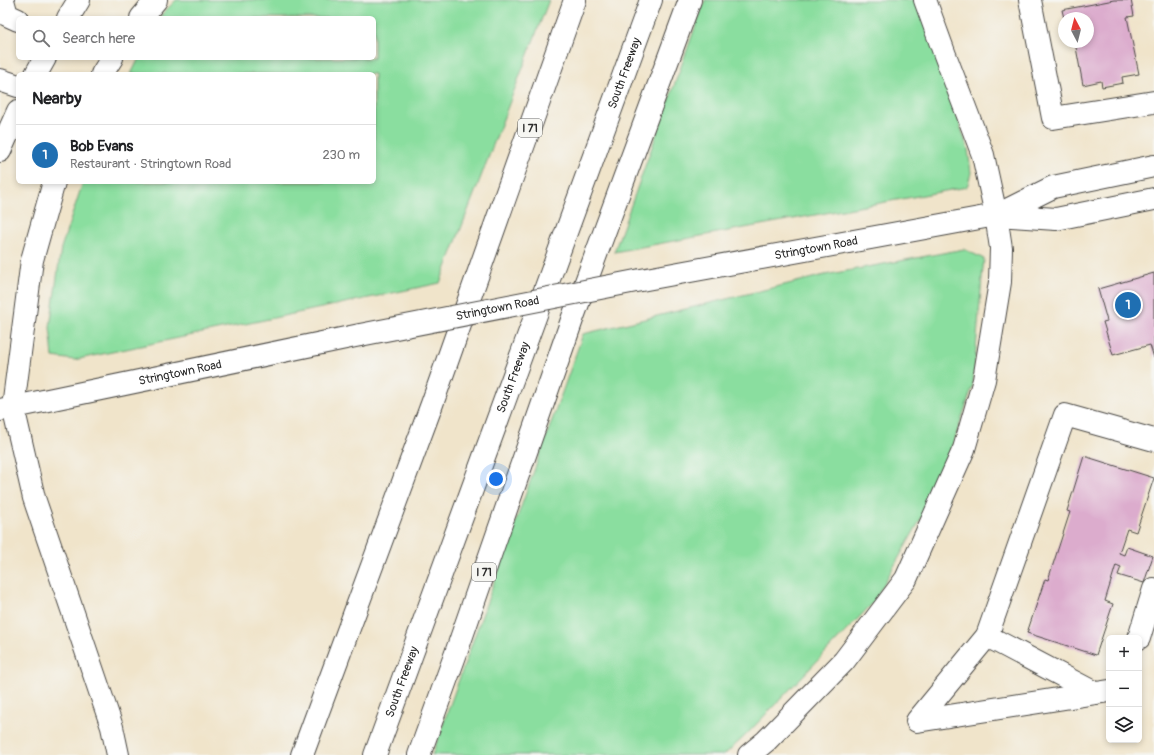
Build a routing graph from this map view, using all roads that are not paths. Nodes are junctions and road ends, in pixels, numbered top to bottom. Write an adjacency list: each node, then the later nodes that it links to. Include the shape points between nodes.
1 (79, 0): 8 (main road)
2 (156, 0): 9 (main road)
3 (575, 0): 30 (main road, I 71, via 432,404)
4 (651, 0): 31 (main road, South Freeway)
5 (690, 0): 32 (main road, I 71, via 573,316)
6 (925, 0): 22 (main road, via 983,155)
7 (1030, 0): 16 (main road, via 1054,118)
8 (69, 16)
9 (143, 16)
10 (44, 60): 12 (main road)
11 (111, 60): 13 (main road)
12 (37, 72)
13 (103, 72)
14 (0, 80): 15 (main road)
15 (16, 85)
16 (1154, 102)
17 (16, 115): 18 (main road)
18 (0, 151)
19 (1154, 166): 22 (main road, Stringtown Road, via 1053,187)
20 (53, 184): 23 (main road, via 32,260)
21 (1154, 199): 22 (main road, Stringtown Road, via 1056,219)
22 (996, 215): 23 (main road, Stringtown Road, bridge, via 641,280); 33 (main road, via 1001,248 1000,282 984,380 964,449 906,579 844,661 766,741)
23 (6, 408): 29 (main road, via 112,727)
24 (1154, 440): 27 (main road, via 1065,415)
25 (1154, 589): 26 (main road)
26 (1140, 635)
27 (988, 636): 28 (main road); 28 (main road, via 917,721)
28 (1102, 692)
29 (118, 755)
30 (302, 755)
31 (375, 755)
32 (419, 755)
33 (749, 755)

